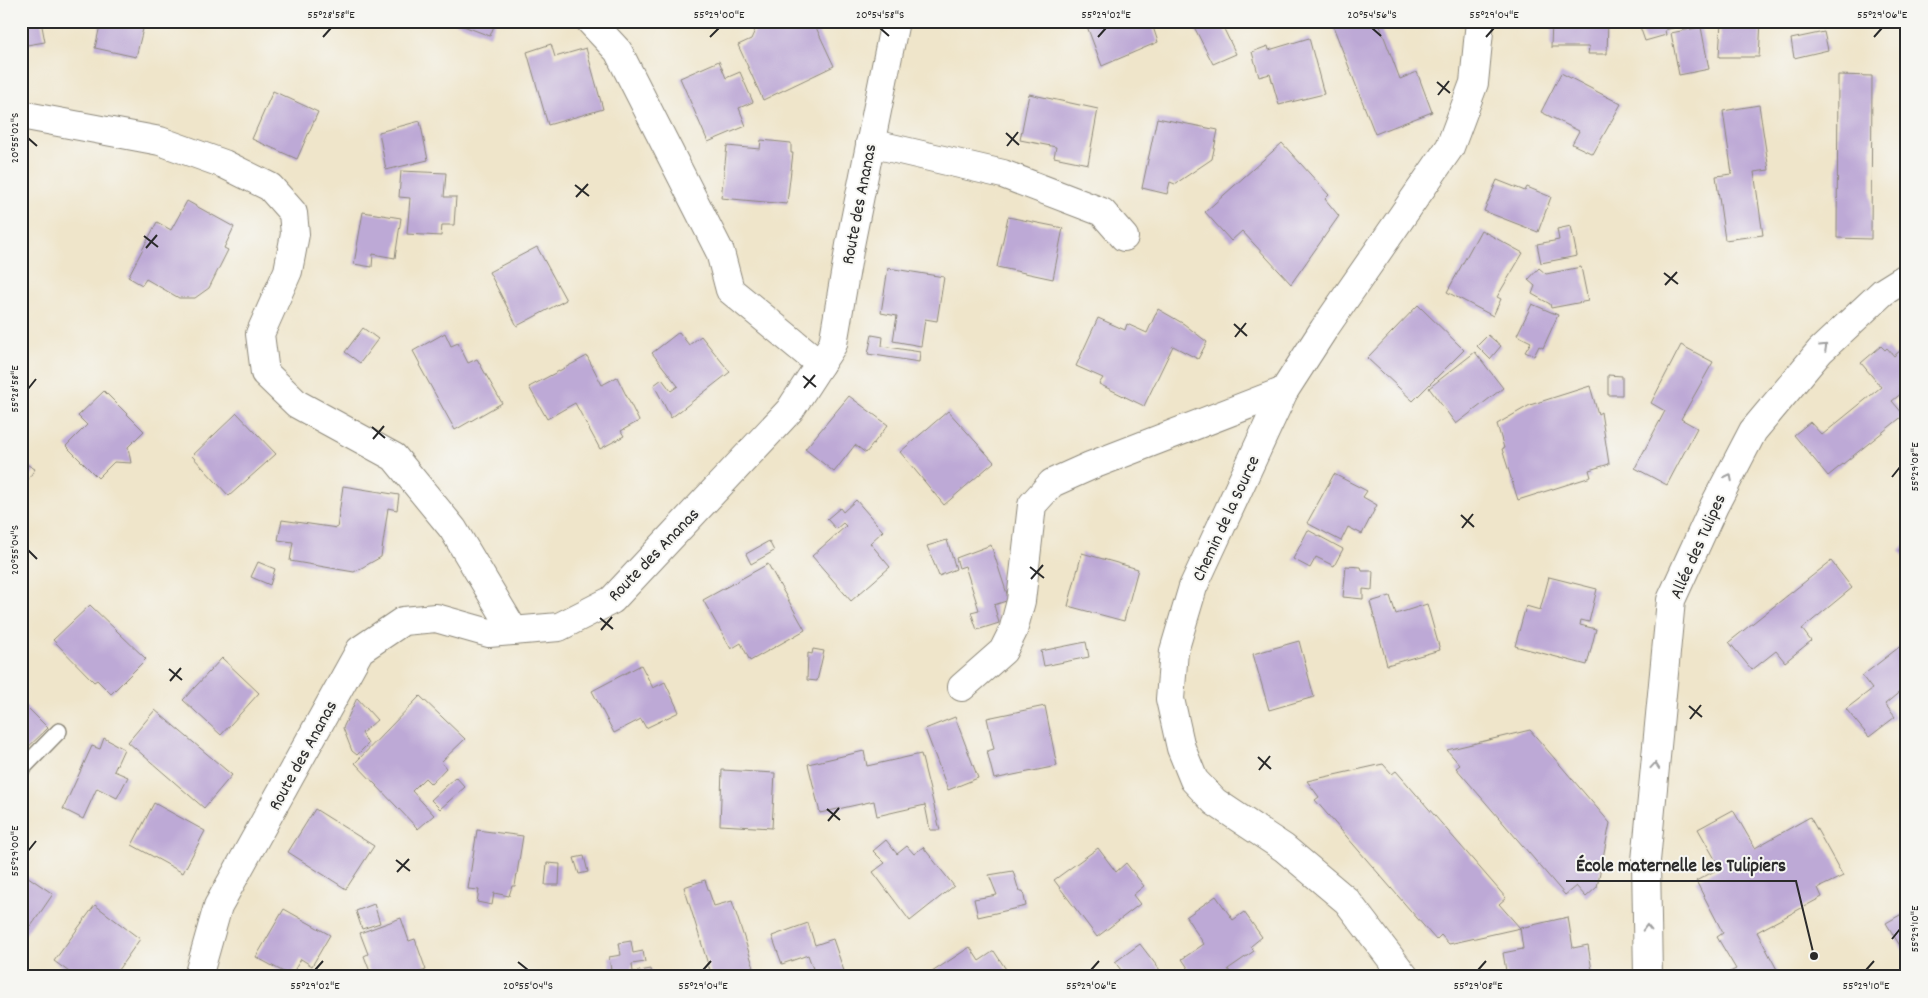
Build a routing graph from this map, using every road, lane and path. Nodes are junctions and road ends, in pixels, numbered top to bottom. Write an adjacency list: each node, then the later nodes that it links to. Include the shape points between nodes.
1 (590, 21): 8 (street, via 618,51 720,252 730,290)
2 (894, 21): 5 (street, Route des Ananas)
3 (1480, 21): 9 (street, Chemin de la Source, via 1474,83 1450,147)
4 (21, 115): 10 (street, via 160,141 224,164 270,187 293,212 295,234 288,271 260,334 265,373 297,404 394,457 453,529)
5 (870, 143): 6 (street, via 1003,174 1102,212); 8 (street, Route des Ananas, via 833,344)
6 (1124, 237)
7 (1907, 277): 16 (street, Allée des Tulipes, one-way to 7, via 1646,861 1670,600 1753,431 1820,351 1883,292)
8 (820, 364): 10 (street, Route des Ananas, via 790,410 612,600 559,627)
9 (1284, 391): 11 (street, via 1052,483 1032,505 1021,601 1013,631 1003,651); 15 (street, Chemin de la Source, via 1193,587 1174,651 1170,699 1181,748 1194,780 1215,802 1284,848 1348,901)
10 (514, 631): 14 (street, Route des Ananas, via 489,633 436,618 403,621 360,650 218,906)
11 (962, 687)
12 (59, 730): 13 (lane)
13 (21, 770)
14 (198, 977)
15 (1405, 977)
16 (1648, 977)

